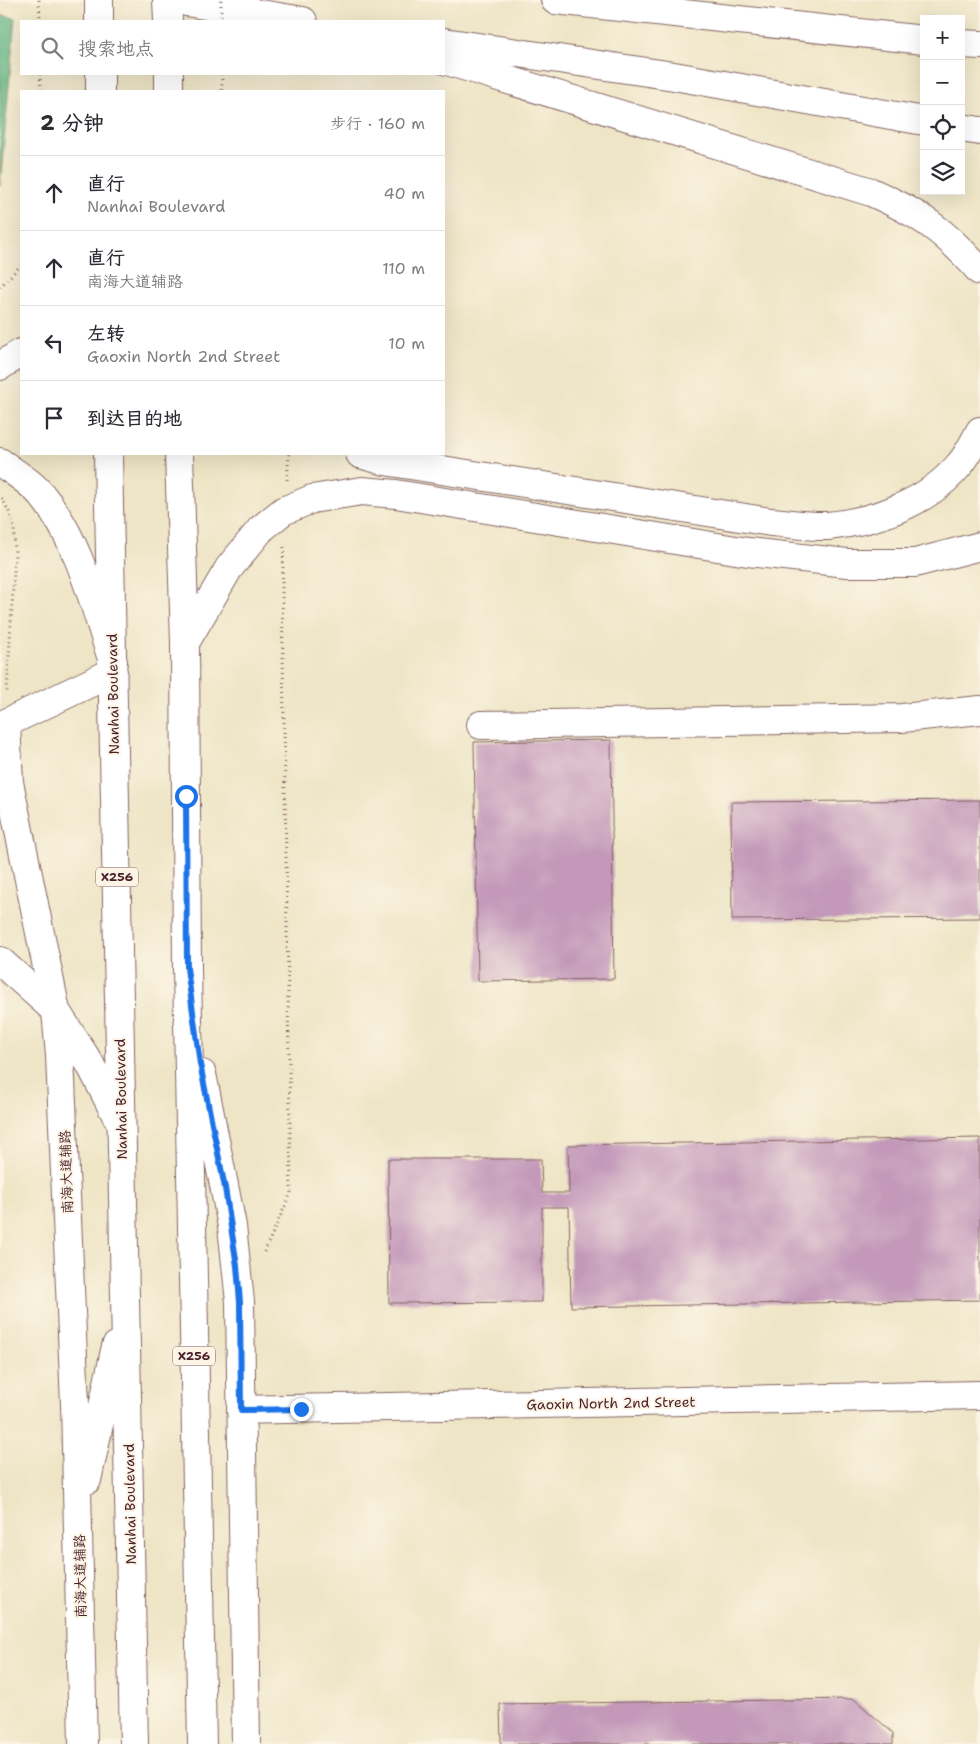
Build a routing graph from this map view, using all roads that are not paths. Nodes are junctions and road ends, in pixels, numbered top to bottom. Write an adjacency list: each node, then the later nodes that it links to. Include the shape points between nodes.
1 (99, 0): 5 (main road)
2 (168, 0): 6 (main road)
3 (174, 0): 7 (main road)
4 (554, 0): 8 (main road)
5 (99, 20)
6 (168, 20)
7 (297, 20)
8 (920, 40)
9 (445, 42): 17 (main road, via 674,76)
10 (965, 44): 11 (main road)
11 (980, 45)
12 (445, 60): 20 (main road, via 870,192 908,208 938,228)
13 (100, 75): 15 (main road)
14 (169, 75): 16 (main road)
15 (100, 90)
16 (169, 90)
17 (920, 120)
18 (965, 129): 19 (main road)
19 (980, 131)
20 (980, 271)
21 (20, 354): 22 (main road)
22 (0, 366)
23 (980, 431): 26 (main road, via 960,464 934,488 905,506 870,520 826,526 770,522 384,461)
24 (108, 455): 30 (main road, Nanhai Boulevard / X256)
25 (179, 455): 29 (main road, X256)
26 (363, 455)
27 (0, 462): 30 (main road, via 24,479 59,517 72,542)
28 (980, 546): 29 (main road, bridge, via 915,563 847,563 748,552 396,494 338,493 283,511 273,534 229,568)
29 (185, 643): 35 (main road, X256)
30 (113, 667): 32 (main road); 37 (main road, Nanhai Boulevard / X256)
31 (980, 710): 33 (main road, via 902,718)
32 (2, 723): 36 (main road, 南海大道辅路, via 9,782)
33 (481, 725)
34 (0, 961): 36 (main road)
35 (187, 968): 40 (main road, via 200,1064 237,1266); 44 (main road, X256)
36 (56, 1011): 37 (main road, via 90,1064); 41 (main road, 南海大道辅路)
37 (121, 1126): 38 (main road, Nanhai Boulevard / X256)
38 (126, 1301): 41 (main road); 43 (main road, Nanhai Boulevard / X256)
39 (980, 1396): 40 (main road, Gaoxin North 2nd Street)
40 (241, 1410): 45 (main road)
41 (79, 1521): 42 (main road, 南海大道辅路)
42 (83, 1744)
43 (134, 1744)
44 (202, 1744)
45 (246, 1744)

